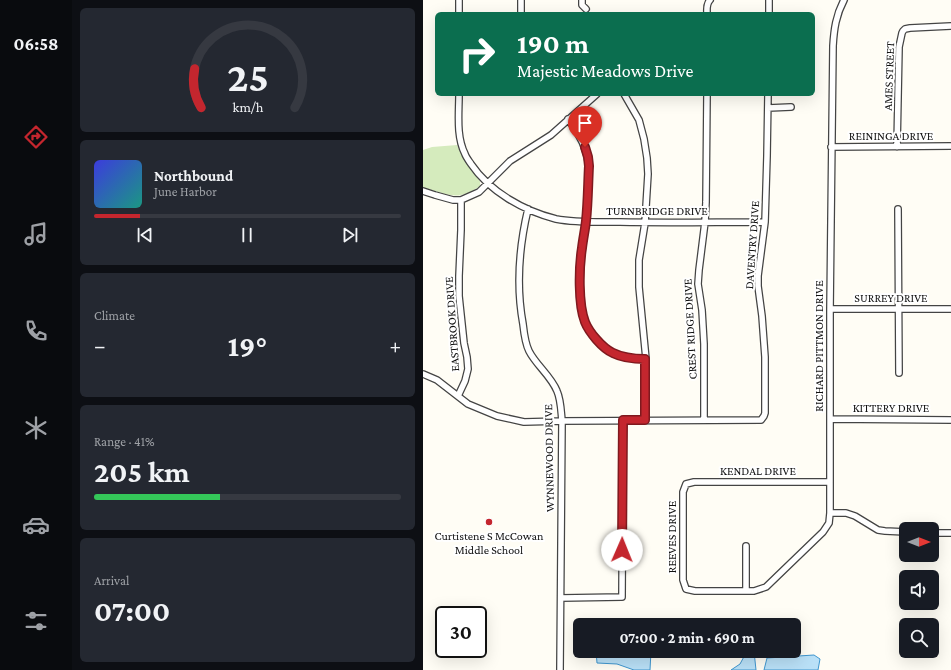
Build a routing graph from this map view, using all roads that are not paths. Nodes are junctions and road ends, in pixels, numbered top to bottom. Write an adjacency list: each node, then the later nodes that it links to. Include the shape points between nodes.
1 (459, 0): 8 (street)
2 (521, 0): 9 (street)
3 (582, 0): 7 (street)
4 (769, 0): 11 (street)
5 (844, 0): 22 (street, RICHARD PITTMON DRIVE, via 833,30)
6 (709, 1): 10 (street)
7 (585, 9)
8 (459, 12)
9 (521, 12)
10 (707, 12)
11 (769, 12)
12 (951, 26): 23 (street, AMES STREET, via 919,26 903,31 899,57)
13 (459, 96): 24 (street, TURNBRIDGE DRIVE, via 459,126 465,155)
14 (595, 96): 20 (street)
15 (625, 96): 32 (street, via 639,120 647,158)
16 (707, 96): 30 (street, CREST RIDGE DRIVE)
17 (768, 96): 19 (street, DAVENTRY DRIVE)
18 (791, 107): 19 (street)
19 (768, 108): 31 (street, DAVENTRY DRIVE)
20 (568, 119): 24 (street, via 551,135 509,161); 29 (street, via 581,138 588,157)
21 (951, 146): 23 (street, REININGA DRIVE)
22 (831, 147): 23 (street, REININGA DRIVE); 33 (street, RICHARD PITTMON DRIVE)
23 (897, 147)
24 (488, 184): 26 (street, via 479,192); 27 (street, TURNBRIDGE DRIVE)
25 (423, 191): 26 (street)
26 (461, 200): 39 (street, EASTBROOK DRIVE, via 459,296 468,369)
27 (528, 209): 29 (street, TURNBRIDGE DRIVE, via 556,219); 45 (street, WYNNEWOOD DRIVE, via 520,256 520,310 529,350 557,390)
28 (898, 209): 34 (street)
29 (586, 222): 32 (street, TURNBRIDGE DRIVE); 36 (street, via 580,277 585,322 591,334 612,353 625,358)
30 (705, 222): 31 (street, TURNBRIDGE DRIVE); 32 (street, TURNBRIDGE DRIVE); 43 (street, CREST RIDGE DRIVE, via 698,284 704,344)
31 (765, 222): 43 (street, DAVENTRY DRIVE, via 758,276 765,357 765,413 761,420)
32 (645, 223): 36 (street, via 639,260 639,287)
33 (831, 309): 34 (street, SURREY DRIVE); 40 (street, RICHARD PITTMON DRIVE)
34 (899, 309): 35 (street, SURREY DRIVE); 37 (street)
35 (951, 309)
36 (645, 359): 42 (street)
37 (899, 373)
38 (423, 374): 39 (street, via 437,380)
39 (458, 396): 45 (street, via 468,404 497,416 524,422)
40 (830, 419): 44 (street, KITTERY DRIVE); 46 (street, RICHARD PITTMON DRIVE)
41 (623, 420): 42 (street); 45 (street); 55 (street, via 622,597)
42 (645, 420): 43 (street)
43 (704, 420)
44 (951, 420)
45 (562, 421): 55 (street, WYNNEWOOD DRIVE)
46 (830, 482): 47 (street, KENDAL DRIVE); 48 (street, RICHARD PITTMON DRIVE)
47 (686, 484): 53 (street, REEVES DRIVE, via 683,492 683,580)
48 (830, 513): 49 (street, via 847,513 878,530); 54 (street, RICHARD PITTMON DRIVE, via 829,523 823,532 766,587)
49 (899, 532)
50 (939, 533): 51 (street)
51 (951, 533)
52 (746, 546): 54 (street)
53 (686, 589): 54 (street, RICHARD PITTMON DRIVE)
54 (745, 591)
55 (561, 598): 56 (street, WYNNEWOOD DRIVE)
56 (560, 670)

